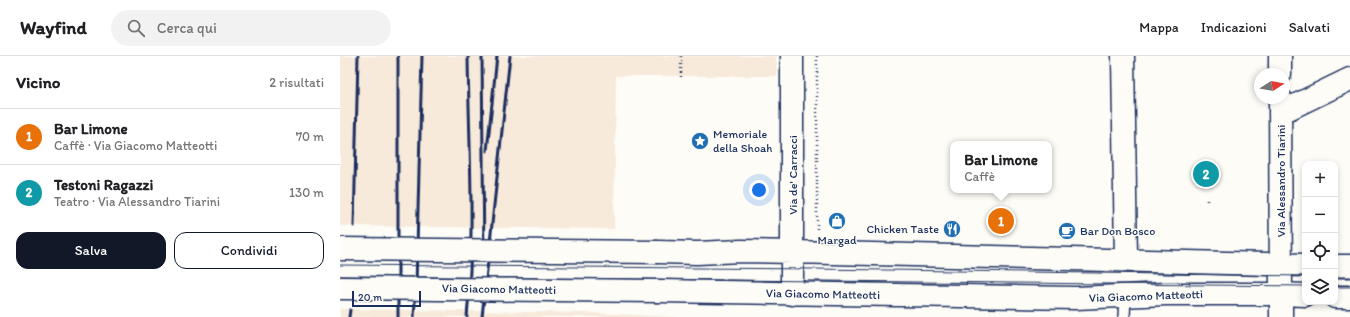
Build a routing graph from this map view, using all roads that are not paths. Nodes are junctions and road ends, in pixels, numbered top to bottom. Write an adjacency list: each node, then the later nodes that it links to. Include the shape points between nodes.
1 (792, 56): 8 (main road, Via de' Carracci)
2 (1123, 56): 9 (main road)
3 (1280, 56): 4 (main road)
4 (1280, 68)
5 (1350, 79): 6 (main road)
6 (1280, 105): 10 (main road, Via Alessandro Tiarini)
7 (340, 250): 8 (main road, bridge)
8 (793, 252): 9 (main road); 15 (main road, Via de' Carracci)
9 (1126, 260): 10 (main road)
10 (1281, 264): 11 (main road); 16 (main road, Via Alessandro Tiarini)
11 (1302, 265)
12 (1338, 266): 13 (main road)
13 (1350, 266)
14 (340, 288): 15 (main road, Via Giacomo Matteotti, bridge)
15 (792, 294): 18 (main road, Via Giacomo Matteotti, via 1076,298)
16 (1281, 294): 17 (main road, Via Giacomo Matteotti); 18 (main road, Via Giacomo Matteotti); 22 (main road, Via Alessandro Tiarini)
17 (1302, 295)
18 (1125, 296): 21 (lane)
19 (1338, 297): 20 (main road)
20 (1350, 297)
21 (1124, 317)
22 (1281, 317)

